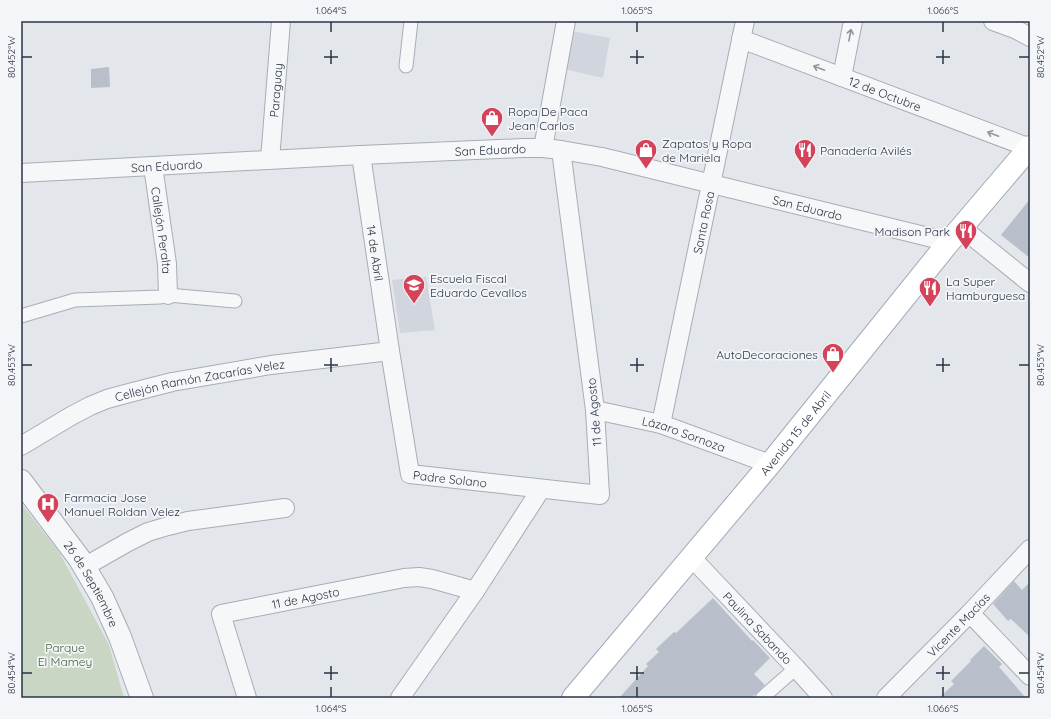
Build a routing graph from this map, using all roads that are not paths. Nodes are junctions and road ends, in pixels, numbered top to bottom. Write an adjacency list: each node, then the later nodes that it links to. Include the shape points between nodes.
1 (281, 21): 15 (street, Paraguay)
2 (411, 21): 9 (street)
3 (566, 21): 12 (street)
4 (745, 21): 8 (street, Santa Rosa)
5 (853, 21): 10 (street, one-way to 5)
6 (993, 21): 7 (street)
7 (1030, 37)
8 (741, 39): 10 (street, 12 de Octubre, one-way to 8); 18 (street, Santa Rosa)
9 (406, 66)
10 (842, 77): 11 (street, 12 de Octubre, one-way to 10)
11 (1030, 147): 19 (main road, Avenida 15 de Abril)
12 (543, 148): 13 (street, San Eduardo); 14 (street, San Eduardo)
13 (561, 150): 18 (street, San Eduardo); 25 (street, 11 de Agosto)
14 (362, 155): 15 (street, San Eduardo); 24 (street, 14 de Abril)
15 (270, 160): 16 (street, San Eduardo)
16 (153, 166): 17 (street, San Eduardo); 21 (street, Callejón Peralta, via 168,264)
17 (21, 173)
18 (711, 183): 19 (street, San Eduardo); 26 (street, Santa Rosa)
19 (955, 235): 20 (street, San Eduardo); 28 (main road, Avenida 15 de Abril)
20 (1030, 283)
21 (168, 295): 22 (street); 23 (street, via 75,300)
22 (234, 301)
23 (21, 316)
24 (390, 351): 27 (street, Cellejón Ramón Zacarías Velez, via 271,366 139,390 90,406); 30 (street, Padre Solano, via 410,474)
25 (595, 410): 26 (street, Lázaro Sornoza); 30 (street, 11 de Agosto, via 600,496)
26 (661, 424): 28 (street, Lázaro Sornoza)
27 (21, 446)
28 (770, 464): 33 (main road, Avenida 15 de Abril)
29 (21, 481): 34 (street, 26 de Septiembre)
30 (541, 489): 35 (street)
31 (285, 508): 34 (street, via 168,526 148,532)
32 (1030, 549): 36 (street, Vicente Macías)
33 (692, 558): 37 (street, Paulina Sabando); 42 (main road, Avenida 15 de Abril)
34 (84, 567): 39 (street, 26 de Septiembre, via 102,597 120,636)
35 (475, 591): 40 (street, 11 de Agosto, via 432,579 404,578 221,614); 41 (street)
36 (970, 613): 38 (street); 45 (street, Vicente Macías)
37 (796, 668): 43 (street); 44 (street, Paulina Sabando)
38 (1030, 676)
39 (142, 698)
40 (247, 698)
41 (400, 698)
42 (573, 698)
43 (762, 698)
44 (823, 698)
45 (886, 698)

